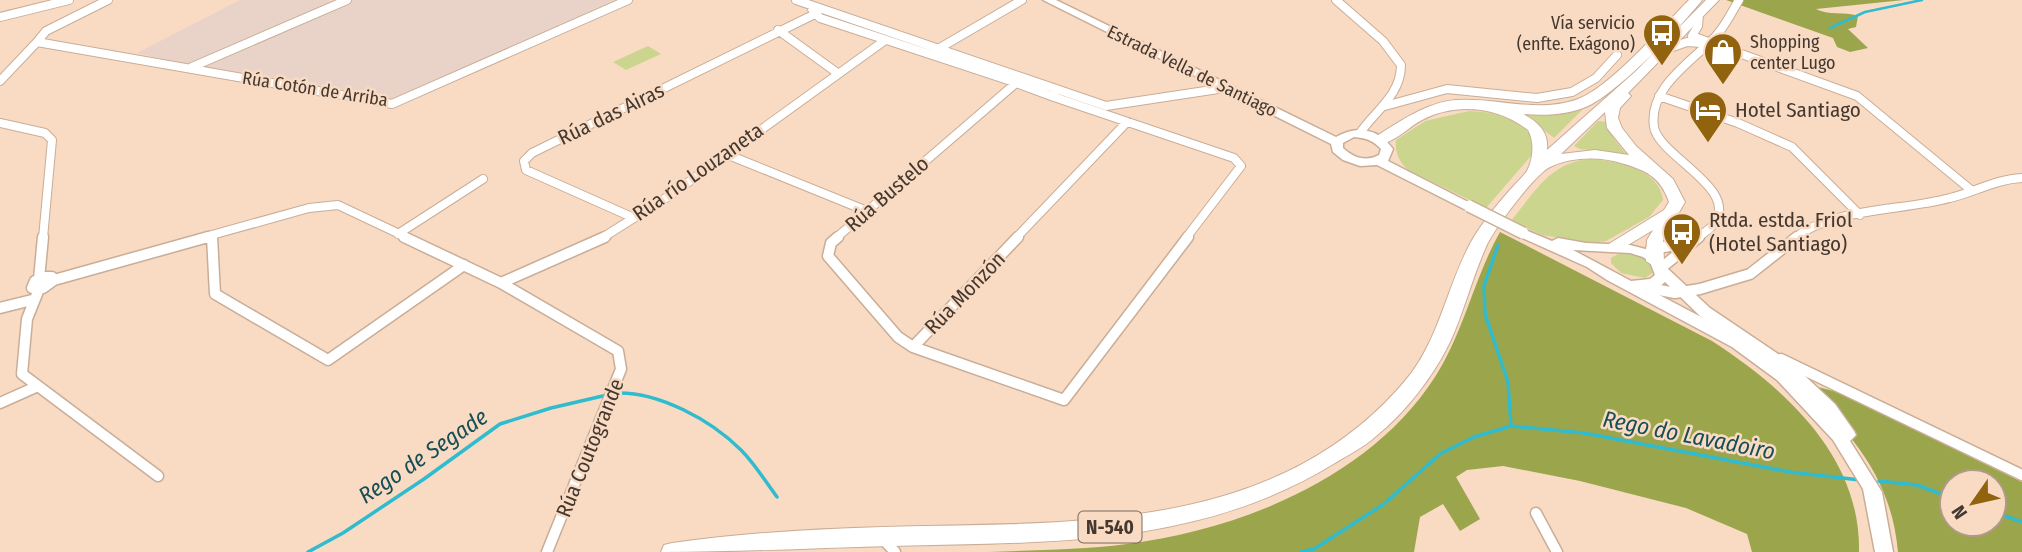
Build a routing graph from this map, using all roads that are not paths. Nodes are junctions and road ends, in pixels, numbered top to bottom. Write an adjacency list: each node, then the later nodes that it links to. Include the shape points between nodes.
1 (69, 0): 15 (street)
2 (108, 0): 19 (street, via 46,32)
3 (347, 0): 24 (street)
4 (628, 0): 24 (street, Rúa Cotón de Arriba, via 392,104)
5 (796, 0): 13 (street)
6 (1022, 0): 21 (street)
7 (1048, 0): 29 (main road, Estrada Vella de Santiago)
8 (1336, 0): 33 (street, via 1391,48 1401,64)
9 (1696, 0): 25 (highway, N-540)
10 (1713, 0): 14 (highway, N-540)
11 (1739, 0): 20 (street)
12 (828, 11): 13 (street); 13 (street); 17 (street)
13 (814, 12): 16 (street, Rúa das Airas); 18 (street)
14 (1699, 14): 20 (street, via 1692,36); 22 (highway, N-540)
15 (0, 18)
16 (778, 30): 26 (street); 49 (street, Rúa das Airas, via 524,161 526,170)
17 (896, 34): 18 (street, Rúa río Louzaneta, via 898,39); 21 (street)
18 (885, 40): 26 (street, Rúa río Louzaneta); 28 (street)
19 (37, 42): 24 (street, Rúa Cotón de Arriba); 27 (street)
20 (1708, 43): 22 (street, via 1687,42); 31 (street); 45 (street, via 1857,96)
21 (938, 49): 30 (street)
22 (1667, 49): 25 (highway, N-540)
23 (1617, 55): 33 (street, via 1595,78 1572,92 1537,99 1447,89)
24 (192, 68)
25 (1634, 71): 32 (highway, via 1587,101 1566,108 1540,111); 41 (highway, N-540); 42 (highway, via 1610,117 1616,132)
26 (836, 72): 39 (street, Rúa río Louzaneta)
27 (0, 81)
28 (1016, 83): 30 (street); 46 (street, Rúa Bustelo)
29 (1225, 88): 30 (street, via 1106,106); 38 (main road, Estrada Vella de Santiago)
30 (1054, 93): 34 (street)
31 (1658, 96): 48 (street, via 1792,147); 53 (street, via 1652,117 1656,131 1719,201 1715,223)
32 (1482, 105): 37 (highway, via 1456,104 1418,116); 41 (highway, via 1510,114 1539,134)
33 (1385, 106): 36 (street)
34 (1127, 122): 65 (street, Rúa Monzón); 65 (street, Rúa Monzón, via 1234,158 1241,166 1064,401)
35 (0, 123): 59 (street, via 45,133 52,140)
36 (1360, 134): 37 (main road); 38 (main road, via 1345,135)
37 (1380, 140): 40 (main road, via 1387,153)
38 (1337, 142): 40 (main road, Estrada Vella de Santiago, via 1340,153 1352,160)
39 (726, 153): 46 (street); 49 (street, Rúa río Louzaneta)
40 (1378, 161): 50 (main road, Estrada Vella de Santiago, bridge)
41 (1538, 169): 42 (highway, via 1592,153); 73 (highway, N-540, via 1479,243 1440,343 1413,384 1368,432 1290,480 1218,508 1145,524)
42 (1652, 169): 47 (highway, via 1667,182 1677,202)
43 (2022, 178): 45 (street)
44 (483, 179): 51 (street)
45 (1971, 190): 48 (street)
46 (867, 211): 65 (street, Rúa Bustelo, via 831,243 828,256 898,337)
47 (1668, 213): 54 (highway); 55 (highway, via 1655,240)
48 (1860, 215): 61 (street, via 1816,223 1749,274 1700,289)
49 (634, 218): 58 (street, Rúa río Louzaneta, via 597,241)
50 (1523, 233): 54 (main road, via 1569,245); 57 (main road)
51 (398, 234): 52 (street, Rúa Coutogrande, via 338,205 309,208); 56 (street, Rúa Coutogrande)
52 (212, 235): 56 (street, via 215,294 328,360); 59 (street, Rúa Coutogrande, via 54,280 47,287)
53 (1689, 243): 55 (street); 55 (street, via 1685,250)
54 (1608, 248): 55 (main road, via 1636,250); 57 (main road, via 1598,258)
55 (1658, 262): 60 (main road, via 1659,281); 61 (main road)
56 (464, 265): 58 (street, Rúa Coutogrande)
57 (1605, 272): 60 (main road)
58 (501, 283): 75 (street, Rúa Coutogrande, via 618,351 621,369)
59 (39, 284): 62 (street)
60 (1633, 285): 61 (street, via 1651,290); 63 (main road)
61 (1678, 288): 66 (main road, via 1705,312)
62 (32, 300): 64 (street); 67 (street, via 22,374)
63 (1664, 303): 66 (street); 71 (main road, via 1737,343 1782,376 1839,436)
64 (0, 308)
65 (913, 347)
66 (1765, 351): 69 (street); 71 (main road, via 1829,408 1856,446)
67 (37, 386): 68 (street); 70 (street)
68 (0, 403)
69 (2022, 475)
70 (158, 476)
71 (1874, 492): 78 (main road)
72 (1536, 513): 77 (street)
73 (930, 544): 74 (highway, N-540)
74 (888, 545): 76 (highway, N-540, via 729,544)
75 (547, 552)
76 (671, 552)
77 (1557, 552)
78 (1884, 552)

